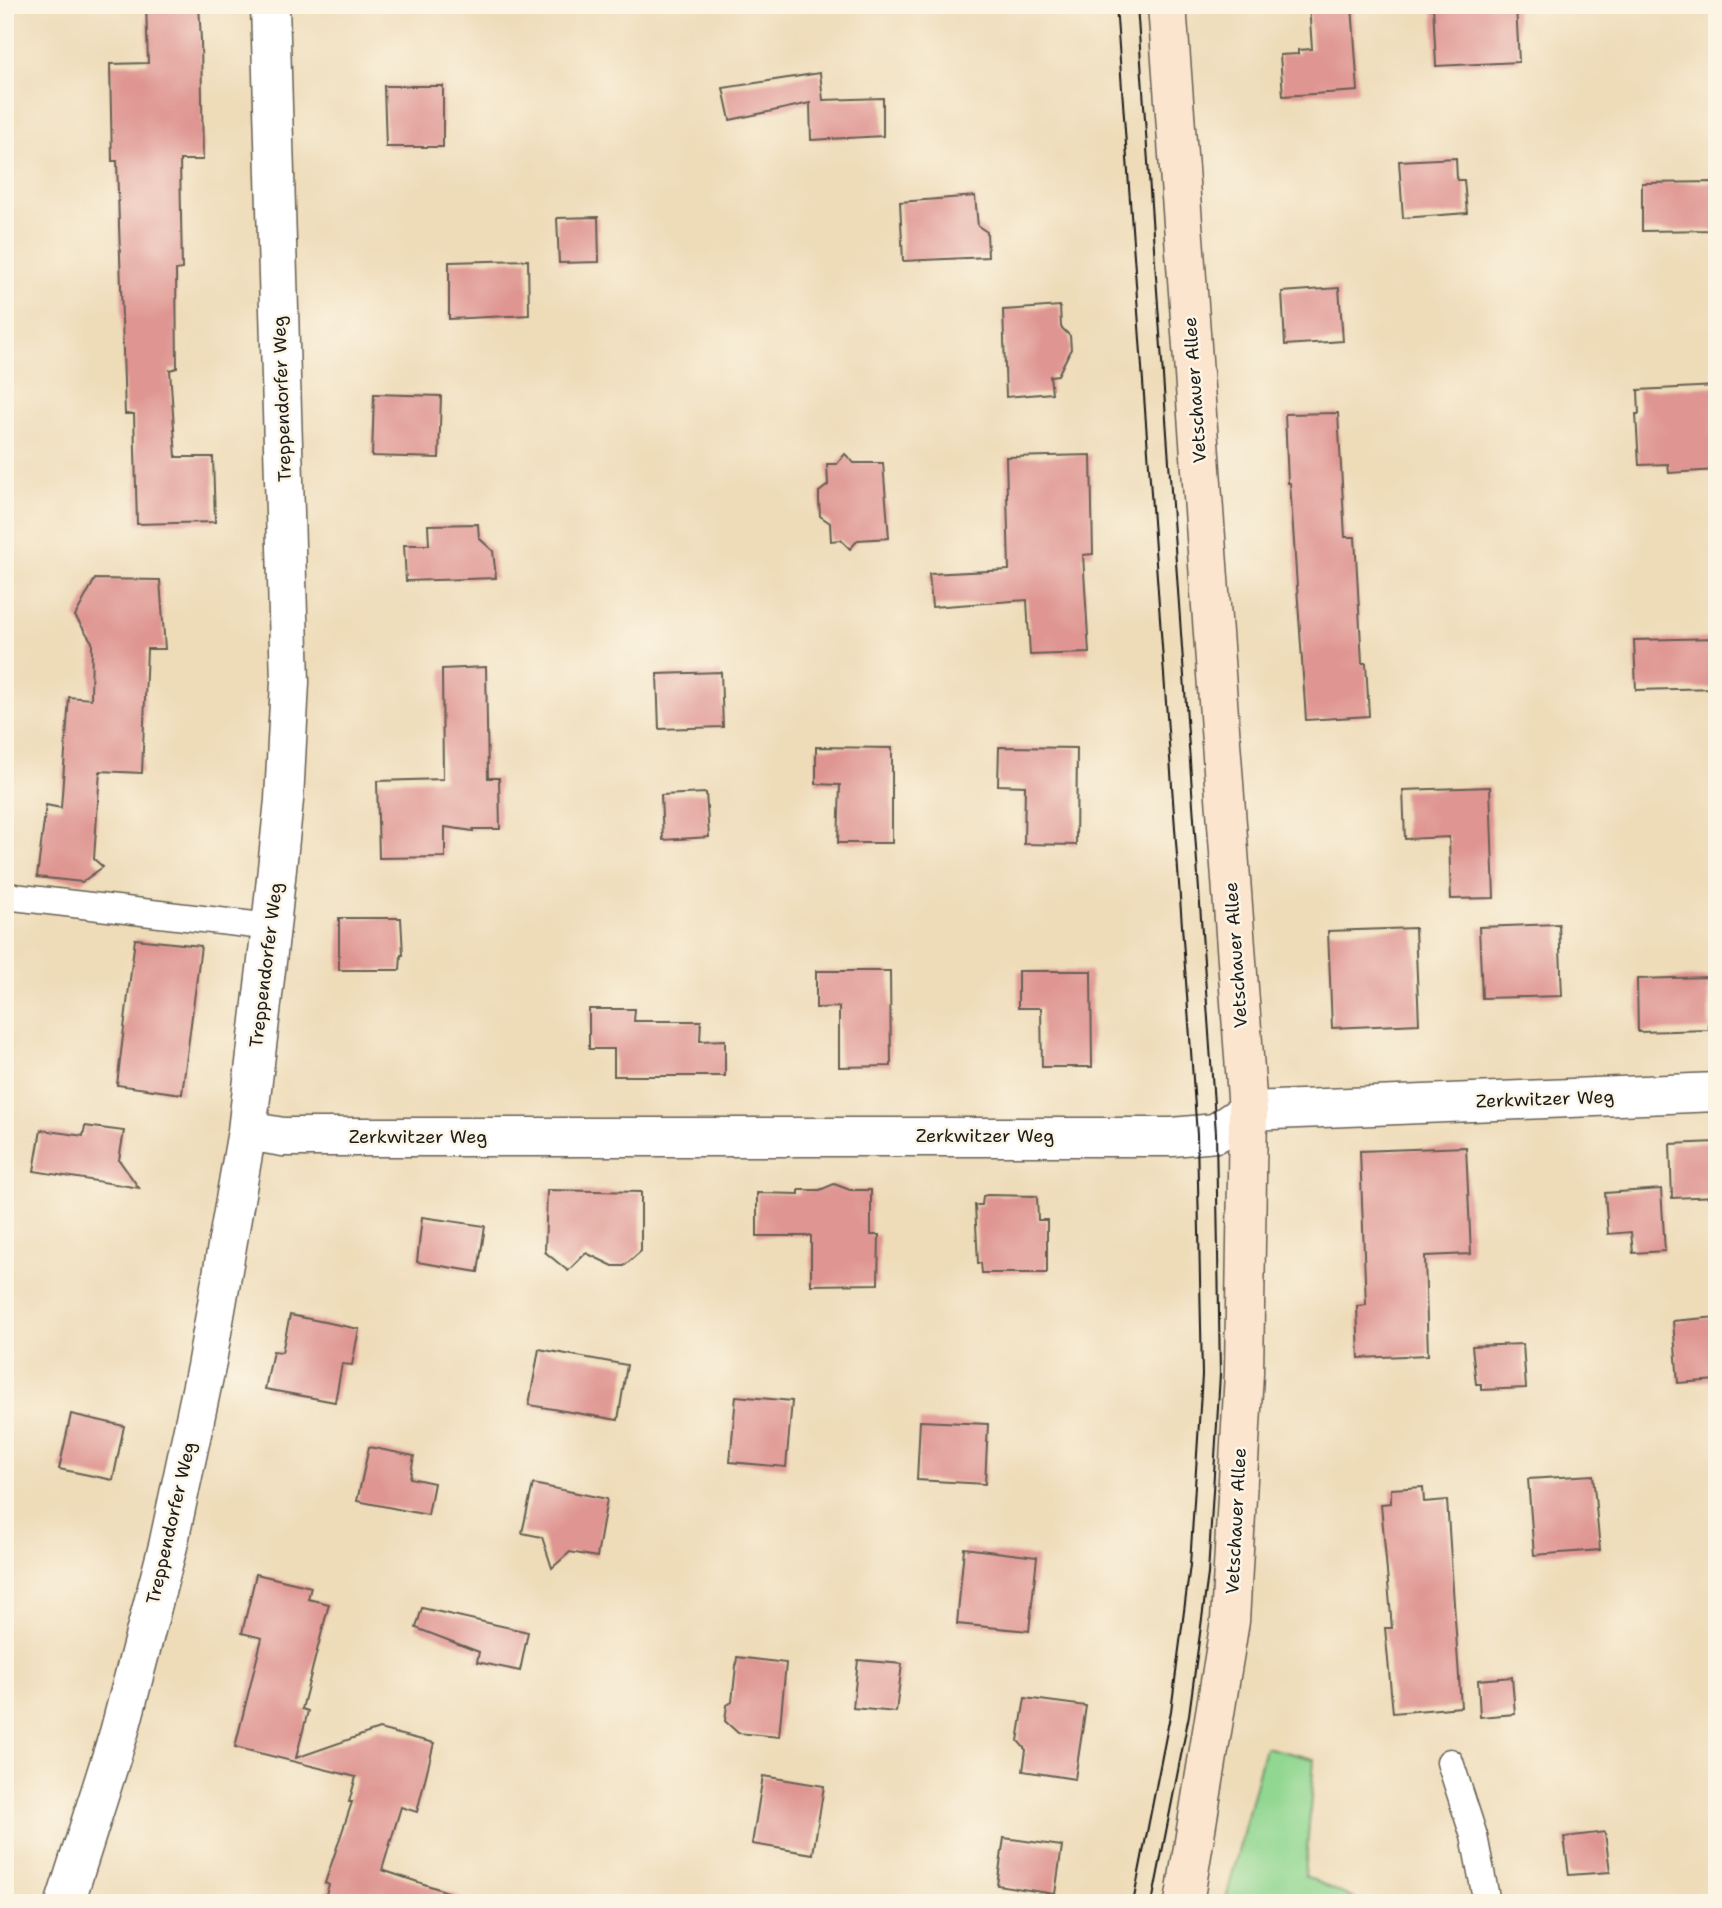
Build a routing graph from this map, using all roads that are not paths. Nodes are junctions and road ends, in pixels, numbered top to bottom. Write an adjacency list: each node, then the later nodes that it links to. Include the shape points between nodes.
1 (270, 5): 4 (street, Treppendorfer Weg, via 290,682)
2 (1167, 5): 6 (street, Vetschauer Allee)
3 (5, 896): 4 (lane)
4 (271, 927): 7 (street, Treppendorfer Weg)
5 (1717, 1091): 6 (street, Zerkwitzer Weg)
6 (1248, 1111): 7 (street, Zerkwitzer Weg, via 1216,1133 1172,1137 283,1138); 10 (street, Vetschauer Allee, via 1244,1373 1230,1621)
7 (247, 1131): 9 (street, Treppendorfer Weg, via 206,1367 168,1546 119,1733)
8 (1450, 1762): 11 (lane, via 1474,1836)
9 (65, 1903)
10 (1184, 1903)
11 (1487, 1903)

